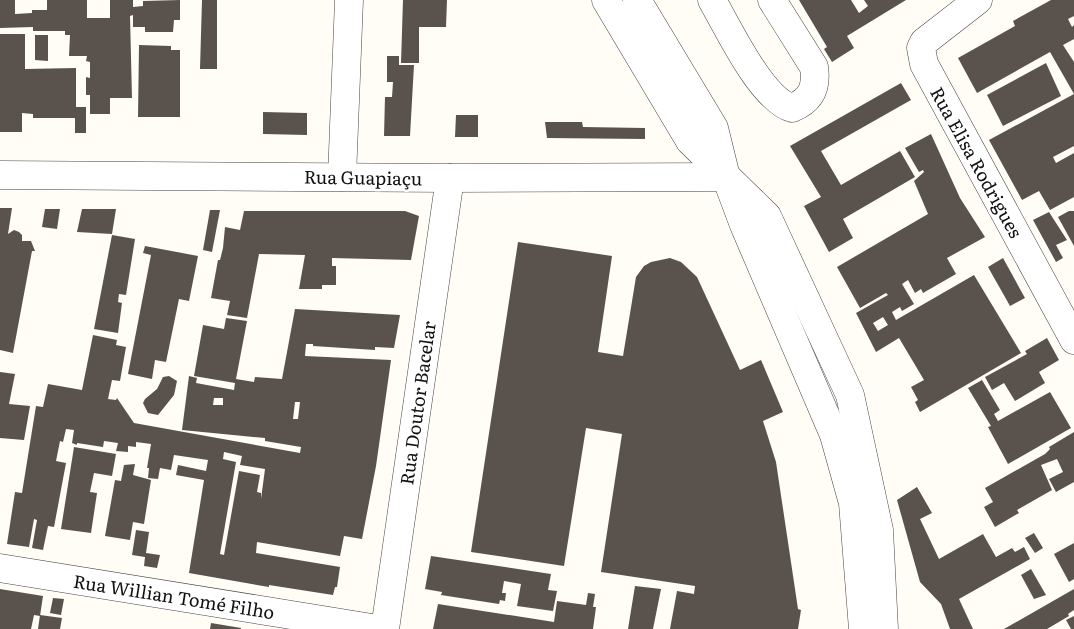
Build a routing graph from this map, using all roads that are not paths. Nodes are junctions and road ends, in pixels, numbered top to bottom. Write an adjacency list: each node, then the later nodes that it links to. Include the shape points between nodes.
1 (348, 0): 8 (street)
2 (606, 0): 9 (street, via 690,141)
3 (637, 0): 9 (street, via 714,128)
4 (712, 0): 5 (street, via 767,91 784,106 792,108 809,98 814,90 814,66)
5 (772, 0)
6 (978, 0): 11 (street, Rua Elisa Rodrigues, via 924,42 921,48 924,64)
7 (0, 175): 8 (street, Rua Guapiaçu)
8 (342, 176): 10 (street, Rua Guapiaçu)
9 (726, 177): 10 (street, Rua Guapiaçu); 15 (street, via 834,435 852,503); 16 (street, via 767,216 850,395 879,530)
10 (450, 178): 14 (street, Rua Doutor Bacelar)
11 (1074, 340)
12 (0, 568): 13 (street, Rua Willian Tomé Filho)
13 (378, 629)
14 (385, 629)
15 (863, 629)
16 (884, 629)

